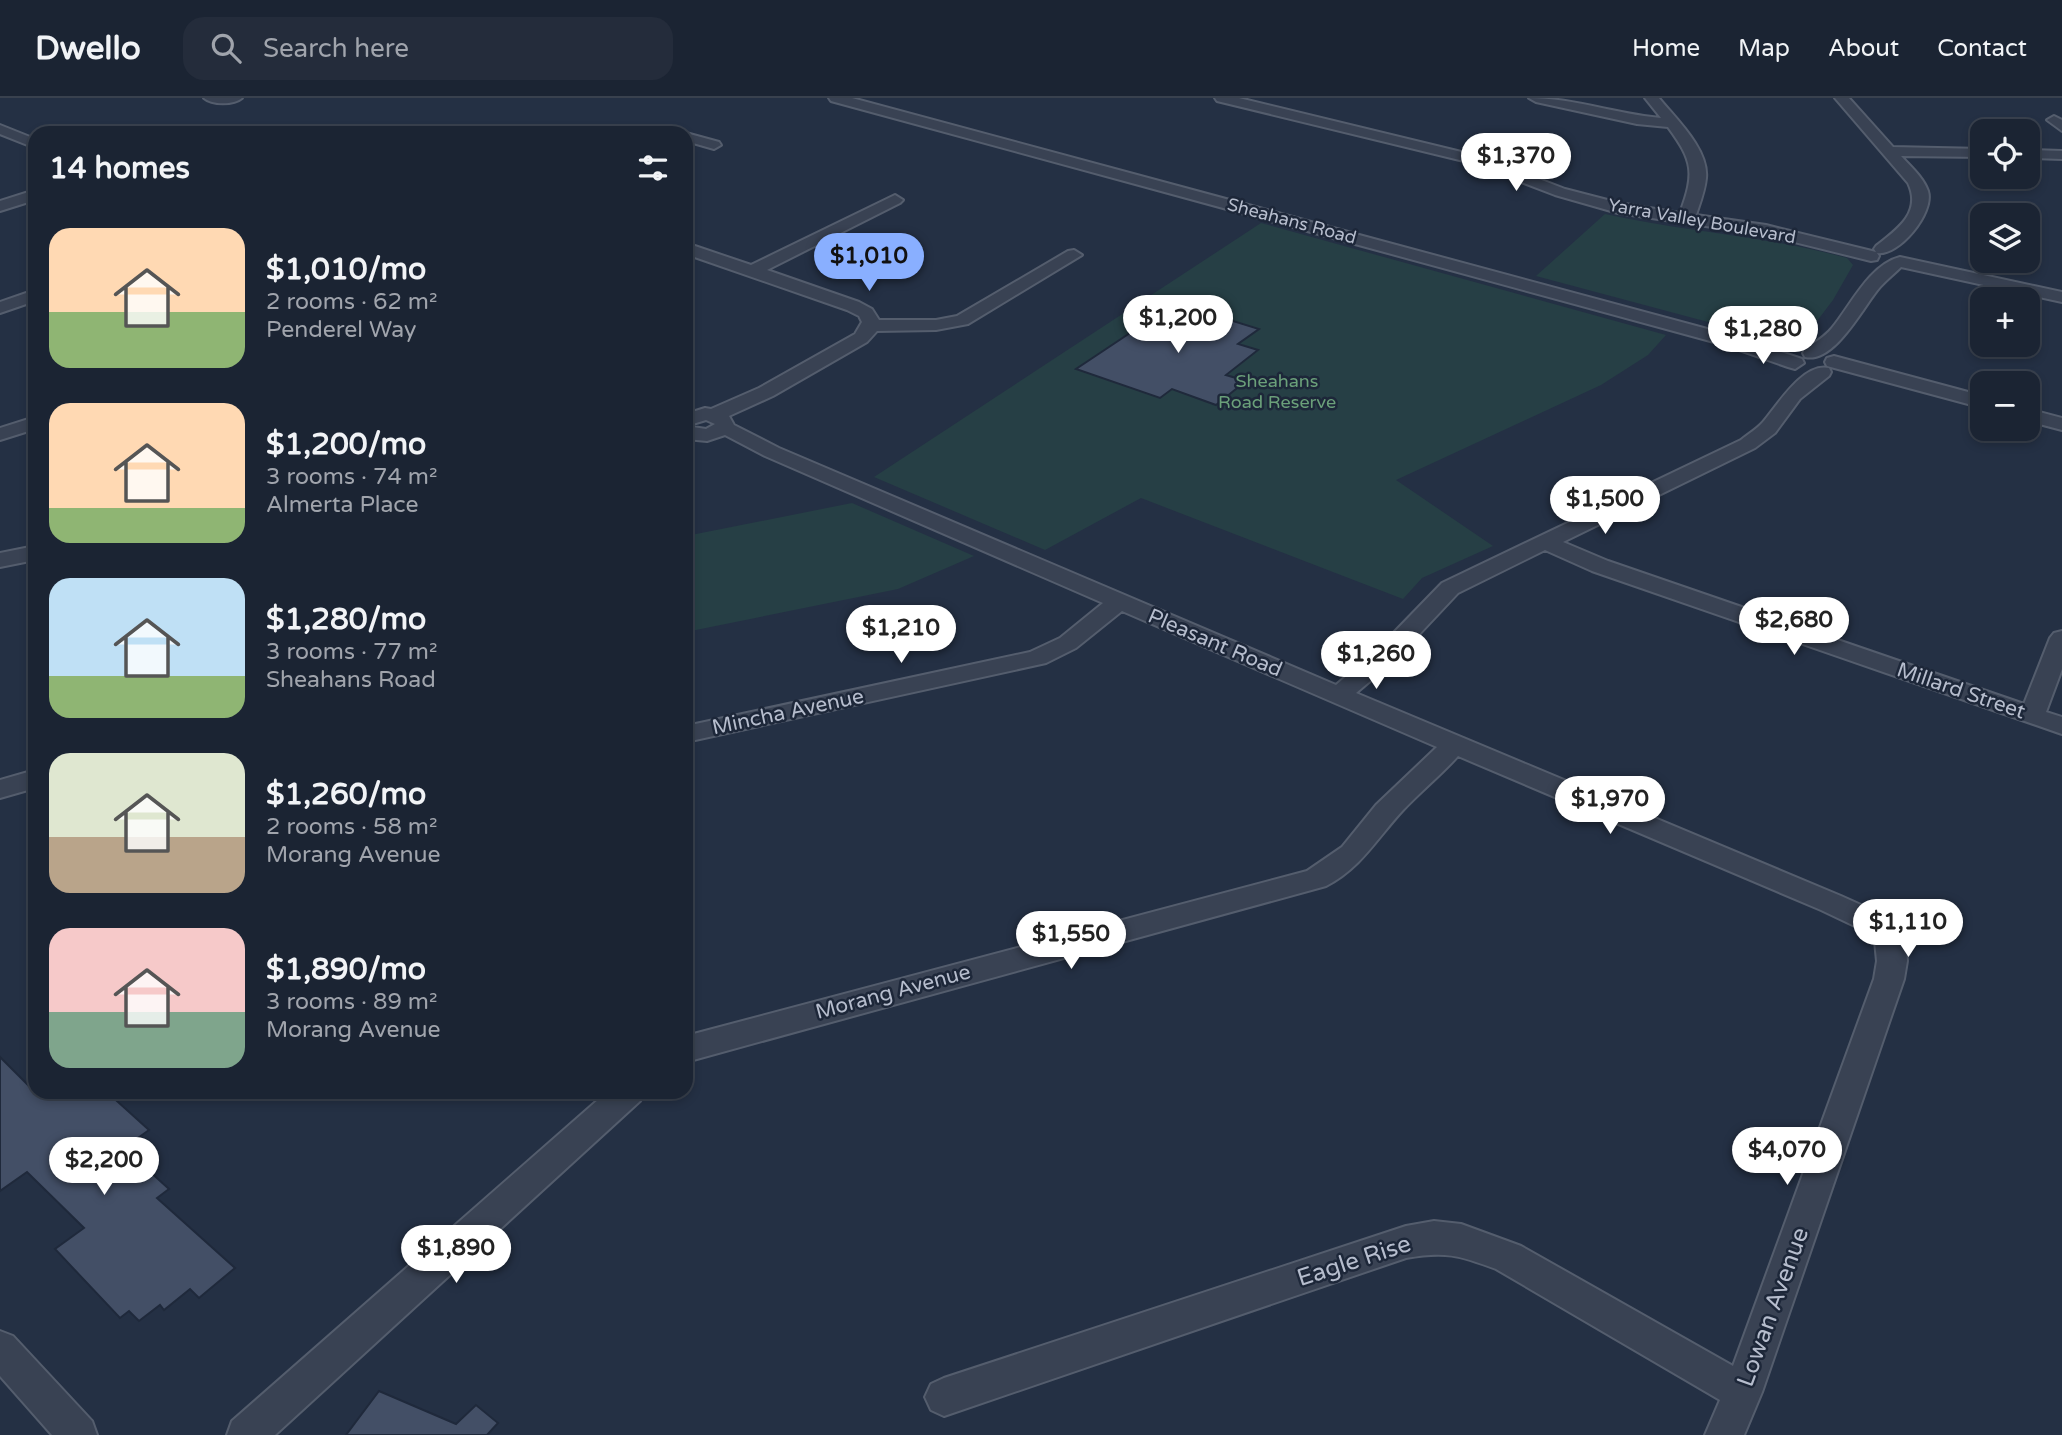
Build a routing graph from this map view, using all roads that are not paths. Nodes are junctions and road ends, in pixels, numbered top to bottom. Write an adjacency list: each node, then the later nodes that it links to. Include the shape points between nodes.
1 (211, 98): 2 (street)
2 (235, 98)
3 (836, 98): 8 (street, Sheahans Road)
4 (1222, 98): 21 (street, Yarra Valley Boulevard, via 1477,160 1599,204)
5 (1536, 98): 9 (street)
6 (1652, 98): 9 (street)
7 (1842, 98): 14 (street)
8 (849, 100): 34 (street, Sheahans Road)
9 (1670, 123): 21 (street, via 1699,168)
10 (0, 129): 12 (street)
11 (693, 140): 13 (street)
12 (28, 141)
13 (714, 145)
14 (1887, 151): 15 (street); 22 (street, via 1923,194 1921,208)
15 (1970, 153)
16 (2040, 154): 17 (street)
17 (2062, 155)
18 (28, 197): 20 (street)
19 (895, 200): 27 (street)
20 (0, 206)
21 (1686, 220): 24 (street, Yarra Valley Boulevard, via 1756,228)
22 (1903, 233): 24 (street); 26 (street)
23 (693, 250): 27 (street)
24 (1876, 253): 26 (street, Yarra Valley Boulevard); 28 (street)
25 (1074, 255): 32 (street, via 962,320)
26 (1900, 258): 28 (street); 29 (street, Yarra Valley Boulevard)
27 (752, 271): 32 (street, via 861,310)
28 (1875, 282): 33 (street)
29 (2062, 297)
30 (28, 298): 31 (street)
31 (0, 308)
32 (871, 326): 43 (street, via 861,338)
33 (1836, 335): 35 (street); 36 (street)
34 (1731, 341): 35 (street, Sheahans Road)
35 (1802, 359): 36 (street); 38 (street)
36 (1829, 366): 37 (street); 38 (street)
37 (1924, 387): 39 (street)
38 (1793, 395): 46 (street, via 1760,437)
39 (1970, 399)
40 (2040, 418): 41 (street)
41 (2062, 424)
42 (28, 425): 44 (street)
43 (701, 425): 45 (street, Pleasant Road)
44 (0, 434)
45 (772, 452): 49 (street, Pleasant Road)
46 (1545, 542): 51 (street, via 1450,588 1386,655 1372,681); 52 (street, Millard Street, via 1600,566)
47 (28, 555): 48 (street)
48 (0, 560)
49 (1120, 601): 51 (street, Pleasant Road); 54 (street, Mincha Avenue, via 1068,643 1037,657)
50 (2062, 638): 52 (street)
51 (1346, 699): 55 (street, Pleasant Road)
52 (2032, 715): 53 (street, Millard Street)
53 (2062, 726)
54 (693, 732)
55 (1445, 741): 59 (street, Pleasant Road, via 1831,903); 60 (street, Morang Avenue, via 1433,770 1395,802 1347,861 1316,879)
56 (28, 781): 57 (street)
57 (0, 789)
58 (1925, 933): 59 (street)
59 (1888, 936): 63 (street, Lowan Avenue, via 1894,948 1889,979)
60 (693, 1047)
61 (621, 1099): 66 (street)
62 (0, 1349): 65 (street)
63 (1743, 1392): 64 (street, Eagle Rise, via 1508,1257 1461,1240 1434,1237 1406,1242); 67 (street, Lowan Avenue)
64 (944, 1397)
65 (79, 1435)
66 (246, 1435)
67 (1724, 1435)

